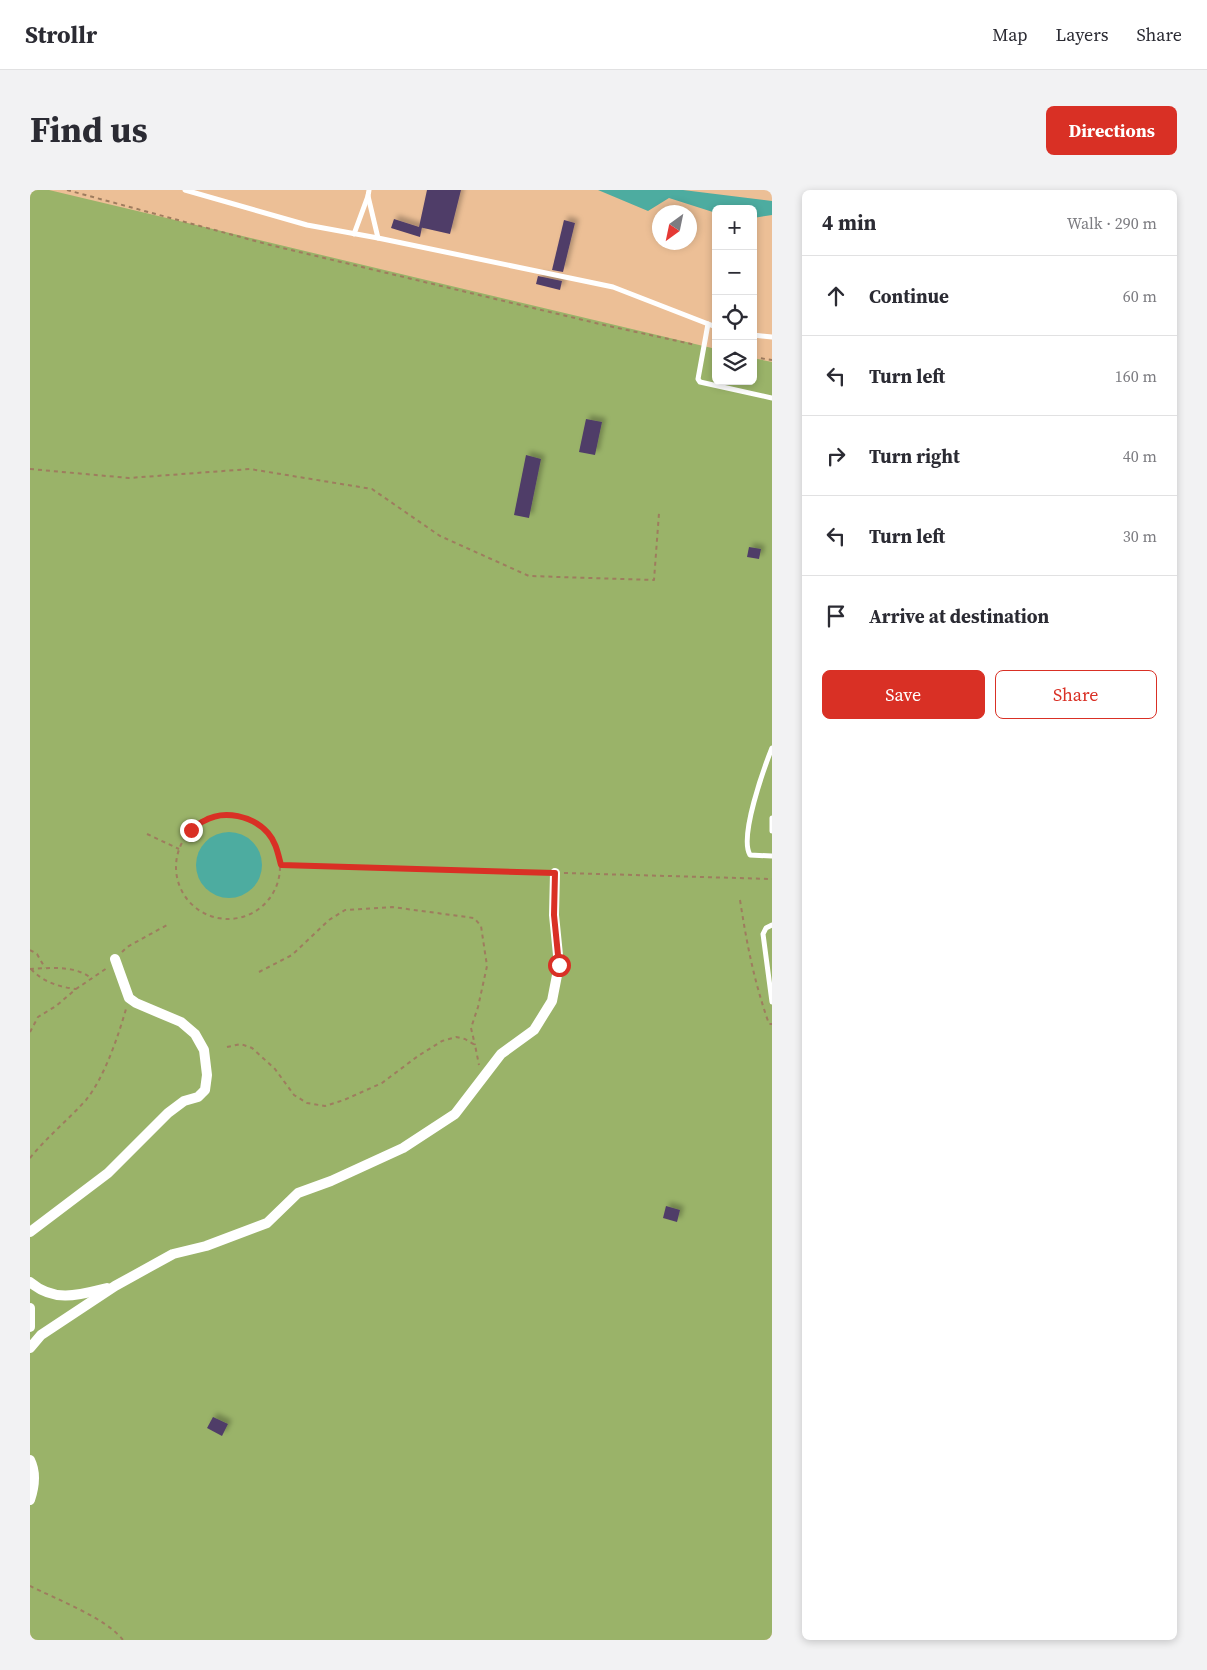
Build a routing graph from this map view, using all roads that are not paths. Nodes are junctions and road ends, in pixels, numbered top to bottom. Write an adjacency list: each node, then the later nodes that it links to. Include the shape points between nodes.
1 (185, 190): 3 (lane, via 307,225)
2 (369, 193): 3 (lane); 4 (lane)
3 (354, 234): 4 (lane)
4 (378, 238): 5 (lane, via 613,287)
5 (708, 324): 6 (lane); 9 (lane, via 700,382)
6 (712, 326)
7 (757, 335): 8 (lane)
8 (772, 337)
9 (772, 398)
10 (772, 748): 13 (lane, via 756,793 746,843 750,855)
11 (772, 818): 12 (lane)
12 (772, 831)
13 (772, 856)
14 (555, 873): 20 (street, via 554,915 559,965 552,1002 534,1030 502,1054 455,1114 403,1148 298,1193 267,1223 206,1246 173,1254)
15 (772, 925): 17 (lane, via 763,934)
16 (116, 959): 18 (street, via 129,998 181,1022 194,1034 204,1050 205,1090 198,1097 184,1100 108,1173)
17 (772, 1002)
18 (30, 1232)
19 (30, 1282): 20 (street, via 43,1291 61,1296 76,1296)
20 (115, 1286): 23 (street, via 41,1335)
21 (30, 1308): 22 (street)
22 (30, 1327)
23 (30, 1348)
24 (30, 1460): 25 (street, via 33,1490)
25 (30, 1500)

